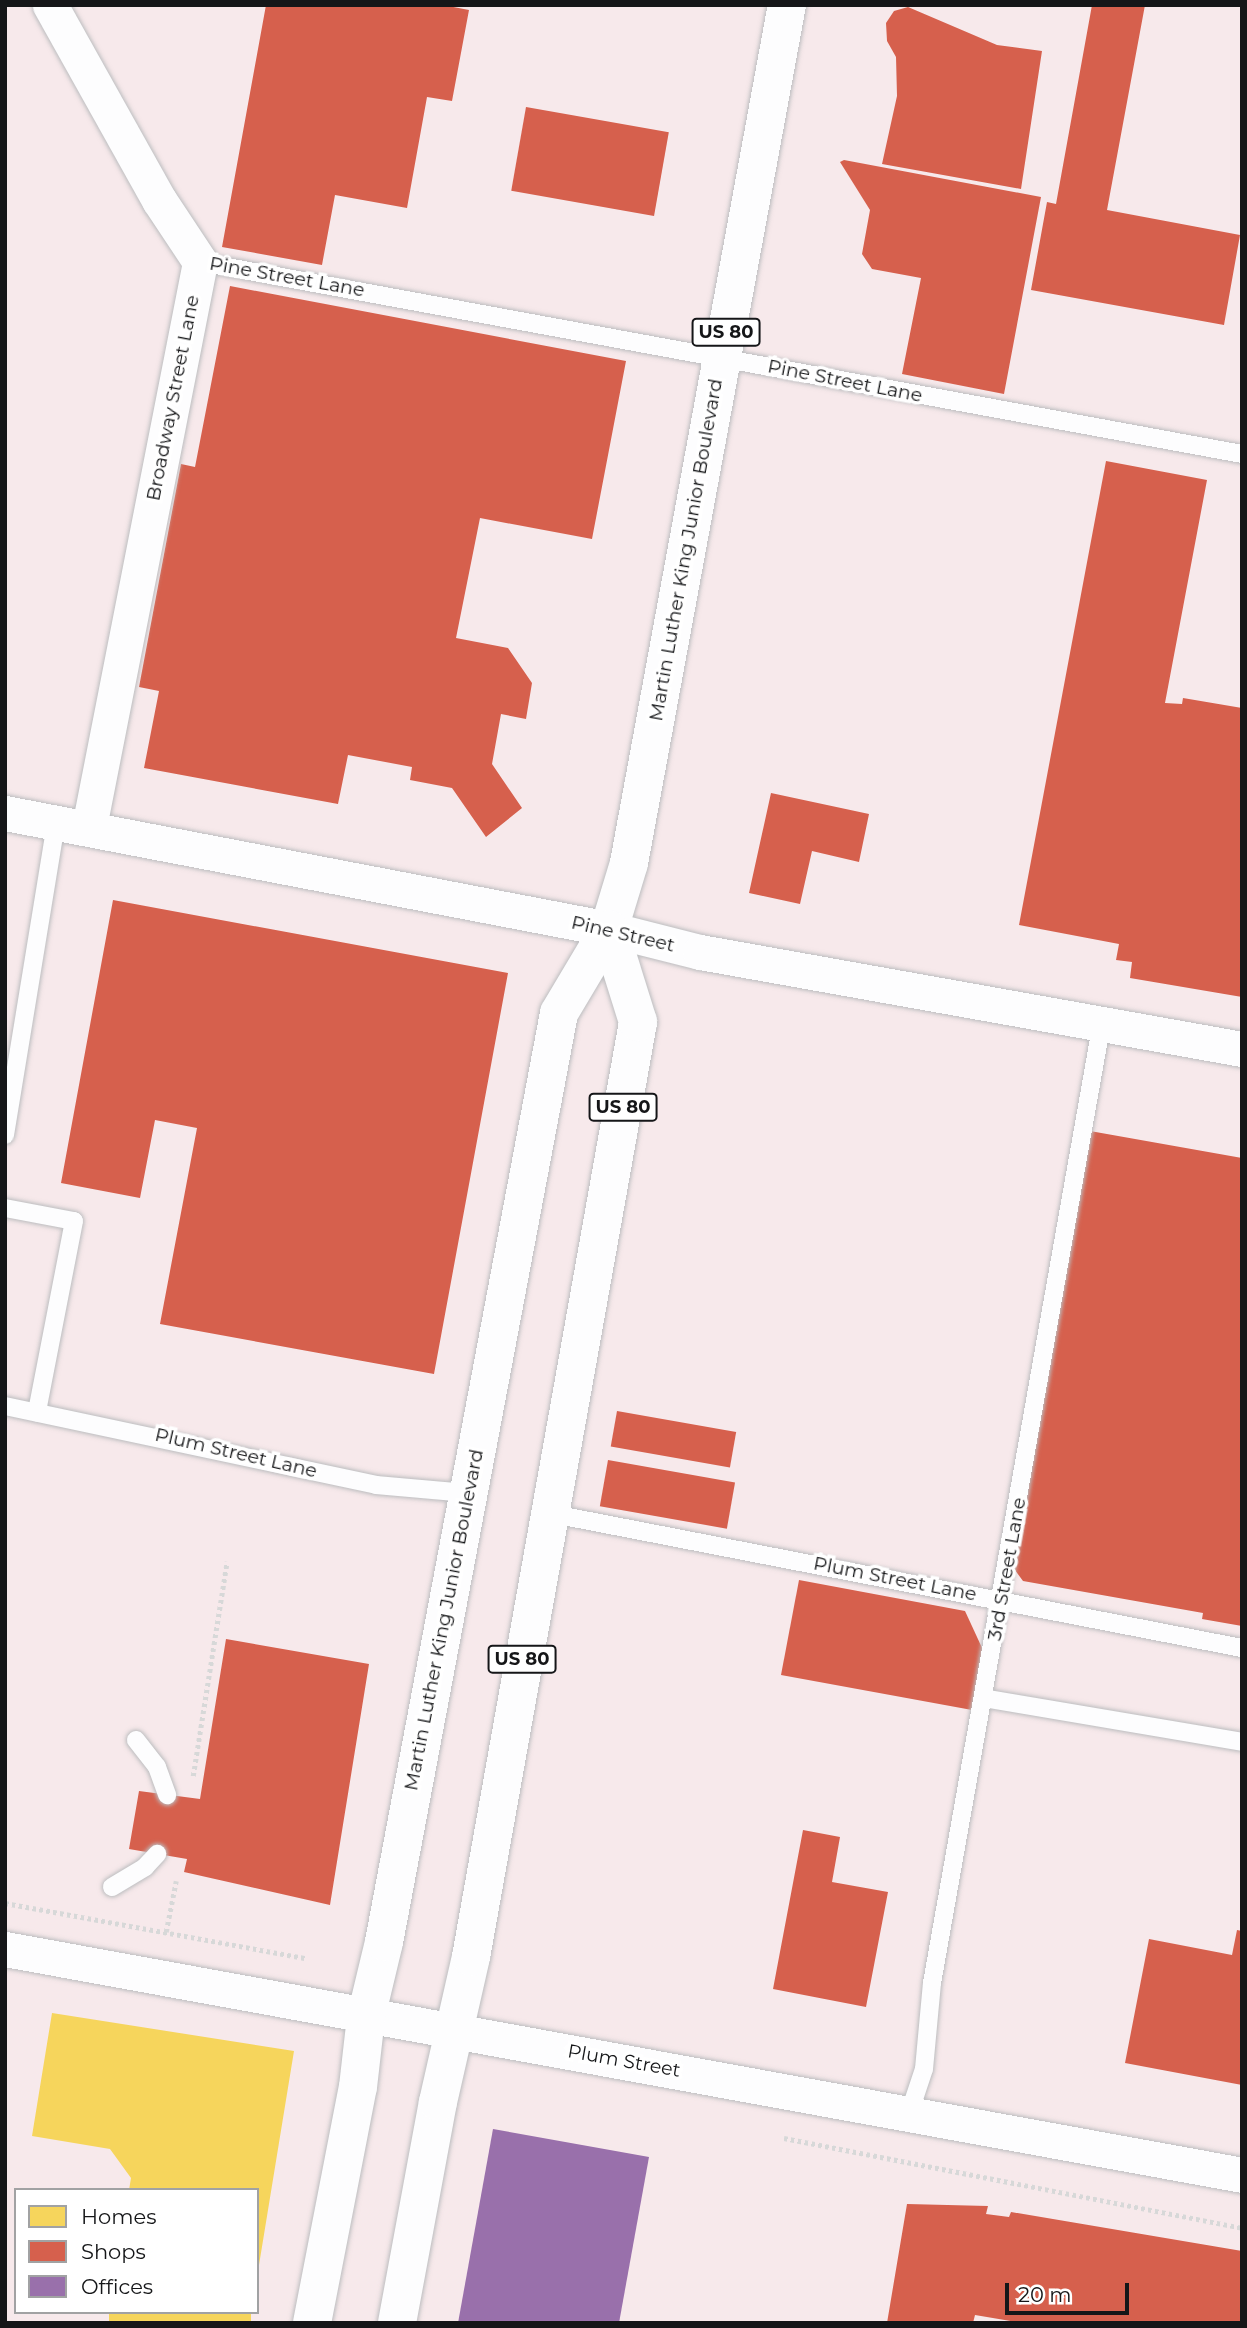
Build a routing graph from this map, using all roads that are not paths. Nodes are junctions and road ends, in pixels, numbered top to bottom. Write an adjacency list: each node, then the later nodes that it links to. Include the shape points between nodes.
1 (50, 5): 3 (street, via 159,200)
2 (787, 5): 4 (main road, Martin Luther King Junior Boulevard / US 80)
3 (200, 262): 4 (lane, Pine Street Lane); 7 (street, Broadway Street Lane)
4 (721, 356): 5 (lane, Pine Street Lane); 8 (main road, Martin Luther King Junior Boulevard / US 80, via 628,863)
5 (1242, 454)
6 (5, 813): 7 (street, Pine Street)
7 (72, 824): 8 (street, Pine Street); 11 (lane)
8 (609, 929): 9 (street, Pine Street, via 700,952); 15 (main road, Martin Luther King Junior Boulevard / US 80, via 559,1013); 16 (main road, US 80, via 638,1022)
9 (1102, 1022): 10 (street, Pine Street); 17 (lane, 3rd Street Lane)
10 (1242, 1049)
11 (5, 1135)
12 (5, 1208): 14 (lane, via 74,1221)
13 (5, 1406): 14 (lane, Plum Street Lane)
14 (37, 1412): 15 (lane, Plum Street Lane, via 376,1485)
15 (467, 1493): 26 (main road, Martin Luther King Junior Boulevard / US 80)
16 (548, 1513): 17 (lane, Plum Street Lane); 27 (main road, US 80)
17 (1002, 1599): 18 (lane, Plum Street Lane); 19 (lane, 3rd Street Lane)
18 (1242, 1648)
19 (982, 1698): 21 (lane); 28 (lane, 3rd Street Lane, via 932,1983 924,2069)
20 (136, 1740): 22 (lane, via 157,1767)
21 (1242, 1742)
22 (167, 1796)
23 (156, 1854): 24 (lane, via 145,1867)
24 (112, 1887)
25 (5, 1949): 26 (street, Plum Street)
26 (366, 2017): 27 (street, Plum Street); 30 (main road, Martin Luther King Junior Boulevard / US 80, via 358,2087)
27 (457, 2031): 28 (street, Plum Street); 31 (main road, US 80, via 438,2102)
28 (909, 2114): 29 (street, Plum Street)
29 (1242, 2175)
30 (312, 2323)
31 (397, 2323)

